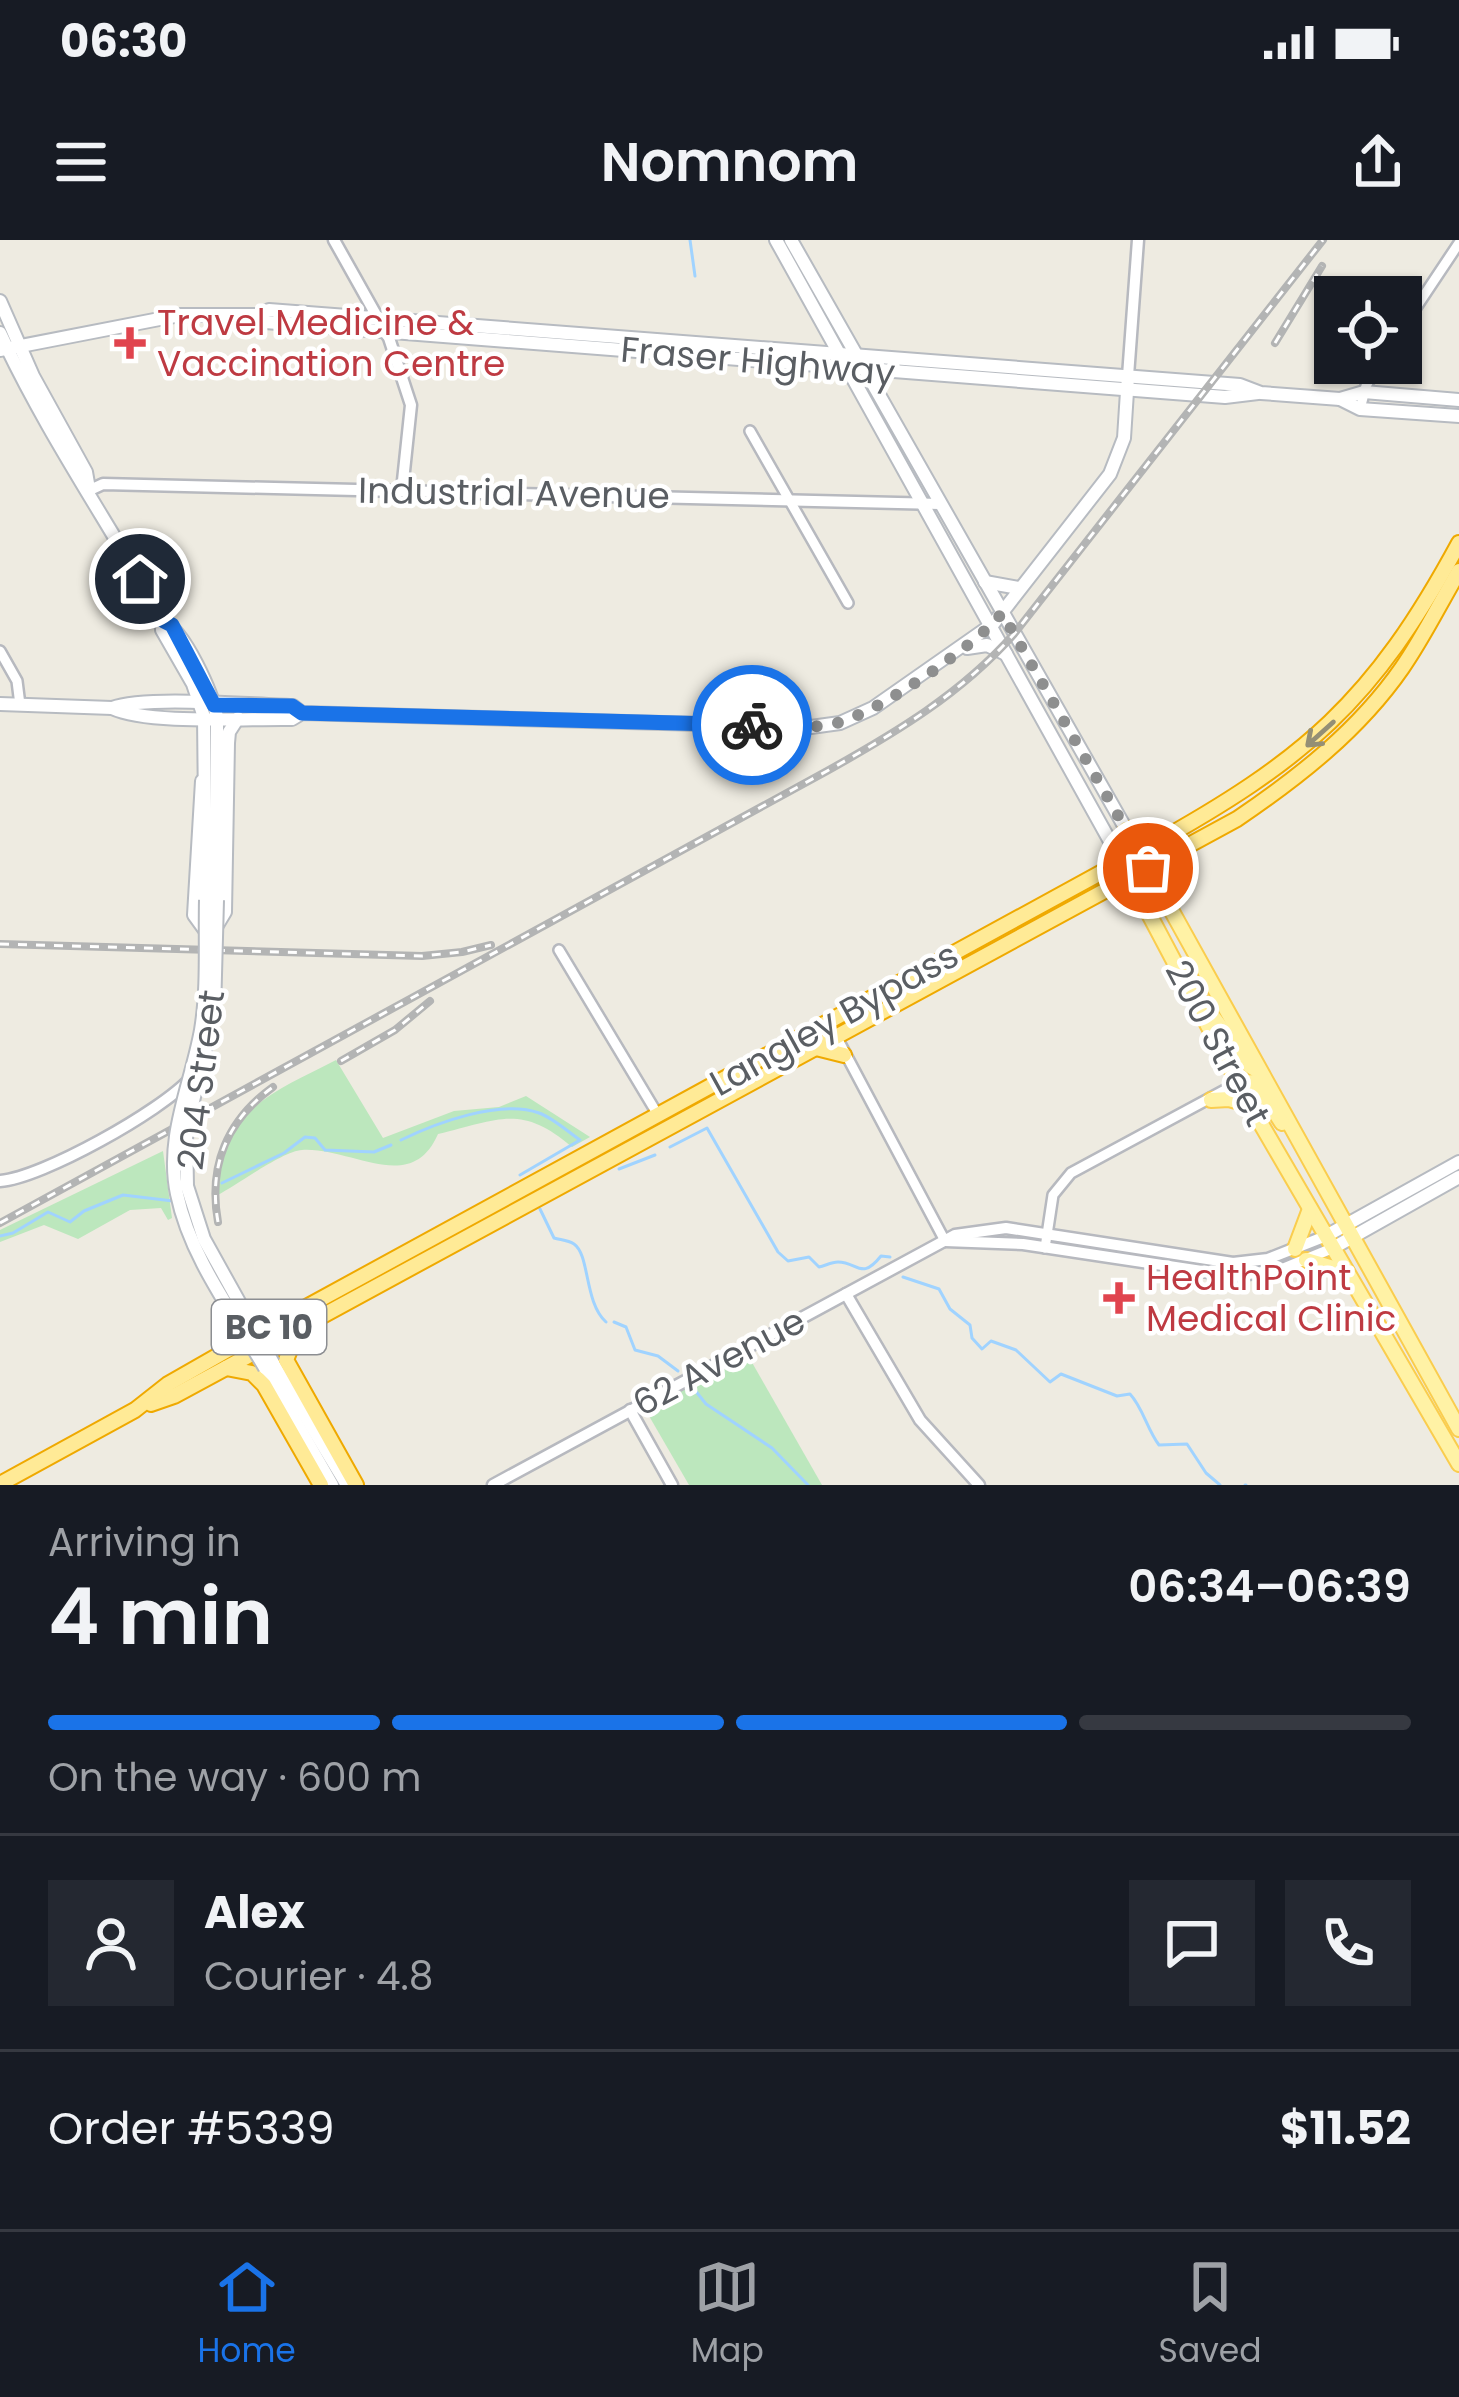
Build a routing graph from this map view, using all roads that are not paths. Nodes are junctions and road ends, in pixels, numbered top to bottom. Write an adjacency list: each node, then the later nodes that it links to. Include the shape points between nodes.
1 (334, 240): 9 (street)
2 (776, 240): 10 (main road, 200 Street)
3 (791, 240): 15 (main road, 200 Street)
4 (1138, 240): 17 (street)
5 (1459, 243): 6 (street)
6 (1422, 298)
7 (0, 301): 13 (main road)
8 (258, 315): 9 (main road, Fraser Highway); 11 (main road, Fraser Highway, via 265,322); 13 (main road, Fraser Highway, via 180,315)
9 (378, 319): 11 (street); 14 (main road, Fraser Highway)
10 (826, 328): 14 (main road); 15 (main road, 200 Street)
11 (385, 332): 15 (main road, Fraser Highway); 29 (street, via 411,405)
12 (0, 333): 13 (main road)
13 (9, 349): 28 (main road)
14 (812, 352): 15 (main road, Fraser Highway)
15 (849, 360): 16 (main road, Fraser Highway); 17 (main road, Fraser Highway); 31 (main road, 200 Street)
16 (865, 370): 17 (main road, Fraser Highway); 31 (main road, 200 Street)
17 (1127, 383): 19 (main road, Fraser Highway); 21 (main road, Fraser Highway, via 1240,385); 25 (main road)
18 (1368, 384): 20 (street)
19 (1148, 391): 21 (main road, Fraser Highway); 25 (main road)
20 (1364, 392): 22 (main road, Fraser Highway); 23 (main road, Fraser Highway); 24 (street)
21 (1261, 393): 22 (main road, Fraser Highway)
22 (1340, 399): 24 (main road, Fraser Highway)
23 (1459, 400)
24 (1360, 409): 26 (main road, Fraser Highway)
25 (1126, 410): 35 (main road, via 1110,474)
26 (1459, 416)
27 (750, 431): 30 (street)
28 (90, 490): 29 (street, Industrial Avenue); 38 (main road)
29 (402, 490): 30 (street, Industrial Avenue)
30 (789, 500): 31 (street, Industrial Avenue); 36 (street)
31 (932, 503): 34 (main road, 200 Street); 37 (main road, 200 Street)
32 (1459, 543): 52 (highway, Langley Bypass / BC 10, one-way to 52, via 1392,653 1339,717 1286,763)
33 (1459, 571): 54 (highway, Langley Bypass / BC 10, via 1405,664 1353,727 1297,778)
34 (985, 582): 35 (main road); 37 (main road, 200 Street)
35 (1019, 588): 37 (main road)
36 (848, 603)
37 (997, 619): 39 (main road); 41 (main road, 200 Street); 51 (main road, 200 Street)
38 (164, 621): 42 (main road); 47 (main road)
39 (960, 650): 41 (main road, via 987,645); 48 (main road, via 873,708 822,726)
40 (0, 651): 45 (street)
41 (1006, 653): 55 (main road, 200 Street)
42 (193, 684): 43 (main road); 47 (main road)
43 (179, 703): 46 (main road); 47 (main road)
44 (0, 704): 45 (main road)
45 (20, 704): 46 (main road)
46 (112, 708): 47 (main road, via 126,715)
47 (209, 711): 48 (main road, via 292,706); 49 (main road); 50 (main road, 204 Street); 59 (main road, 204 Street)
48 (302, 713): 49 (main road)
49 (238, 718): 60 (main road, via 228,743 225,913)
50 (207, 763): 59 (main road, 204 Street); 60 (main road, via 194,915)
51 (1126, 829): 52 (highway); 53 (main road, 200 Street)
52 (1168, 836): 53 (highway, Langley Bypass / BC 10)
53 (1139, 852): 55 (highway, Langley Bypass / BC 10); 56 (main road, 200 Street)
54 (1169, 856): 56 (highway, Langley Bypass / BC 10); 58 (highway)
55 (1121, 861): 57 (main road, 200 Street); 63 (highway, Langley Bypass / BC 10)
56 (1148, 868): 57 (highway, Langley Bypass / BC 10); 58 (main road, 200 Street)
57 (1130, 878): 62 (main road, 200 Street); 64 (highway, Langley Bypass / BC 10)
58 (1162, 891): 67 (main road, 200 Street)
59 (211, 900): 85 (main road, 204 Street, bridge, via 203,1012 179,1112 174,1179 196,1250)
60 (210, 938): 75 (street, via 208,1016 188,1082 49,1169)
61 (559, 950): 71 (street)
62 (1186, 983): 67 (main road, via 1254,1070); 68 (main road, 200 Street)
63 (838, 1017): 64 (highway); 71 (highway, Langley Bypass / BC 10)
64 (836, 1034): 65 (highway, Langley Bypass / BC 10); 66 (street)
65 (812, 1047): 66 (highway); 71 (highway, Langley Bypass / BC 10)
66 (844, 1055): 78 (street)
67 (1265, 1073): 73 (main road, 200 Street)
68 (1238, 1083): 69 (street); 70 (main road, 200 Street); 73 (main road, via 1256,1082)
69 (1210, 1100): 70 (main road); 79 (street, via 1071,1173 1053,1195)
70 (1250, 1105): 76 (main road, 200 Street)
71 (662, 1122): 84 (highway, Langley Bypass / BC 10); 87 (highway, Langley Bypass / BC 10, via 224,1352)
72 (1459, 1162): 77 (main road)
73 (1315, 1166): 77 (main road, 200 Street)
74 (1459, 1177): 77 (main road)
75 (0, 1181)
76 (1310, 1209): 80 (main road, 200 Street); 81 (main road)
77 (1351, 1231): 80 (main road); 89 (main road, 200 Street)
78 (945, 1241): 79 (street); 83 (street, 62 Avenue)
79 (1046, 1241): 81 (street, via 1221,1262)
80 (1330, 1242): 81 (street); 82 (main road, 200 Street)
81 (1300, 1255): 82 (main road)
82 (1347, 1272): 90 (main road, 200 Street)
83 (846, 1294): 88 (street, 62 Avenue); 97 (street, via 920,1420)
84 (300, 1328): 86 (highway, Langley Bypass / BC 10); 94 (highway, via 286,1360)
85 (269, 1365): 93 (main road, 204 Street); 94 (main road, 204 Street)
86 (226, 1368): 87 (highway, Langley Bypass / BC 10); 92 (highway, via 252,1373 264,1385)
87 (135, 1410): 91 (highway, Langley Bypass / BC 10)
88 (630, 1410): 95 (street, 62 Avenue); 96 (street)
89 (1459, 1429)
90 (1459, 1464)
91 (0, 1484)
92 (321, 1485)
93 (332, 1485)
94 (352, 1485)
95 (493, 1485)
96 (672, 1485)
97 (979, 1485)

